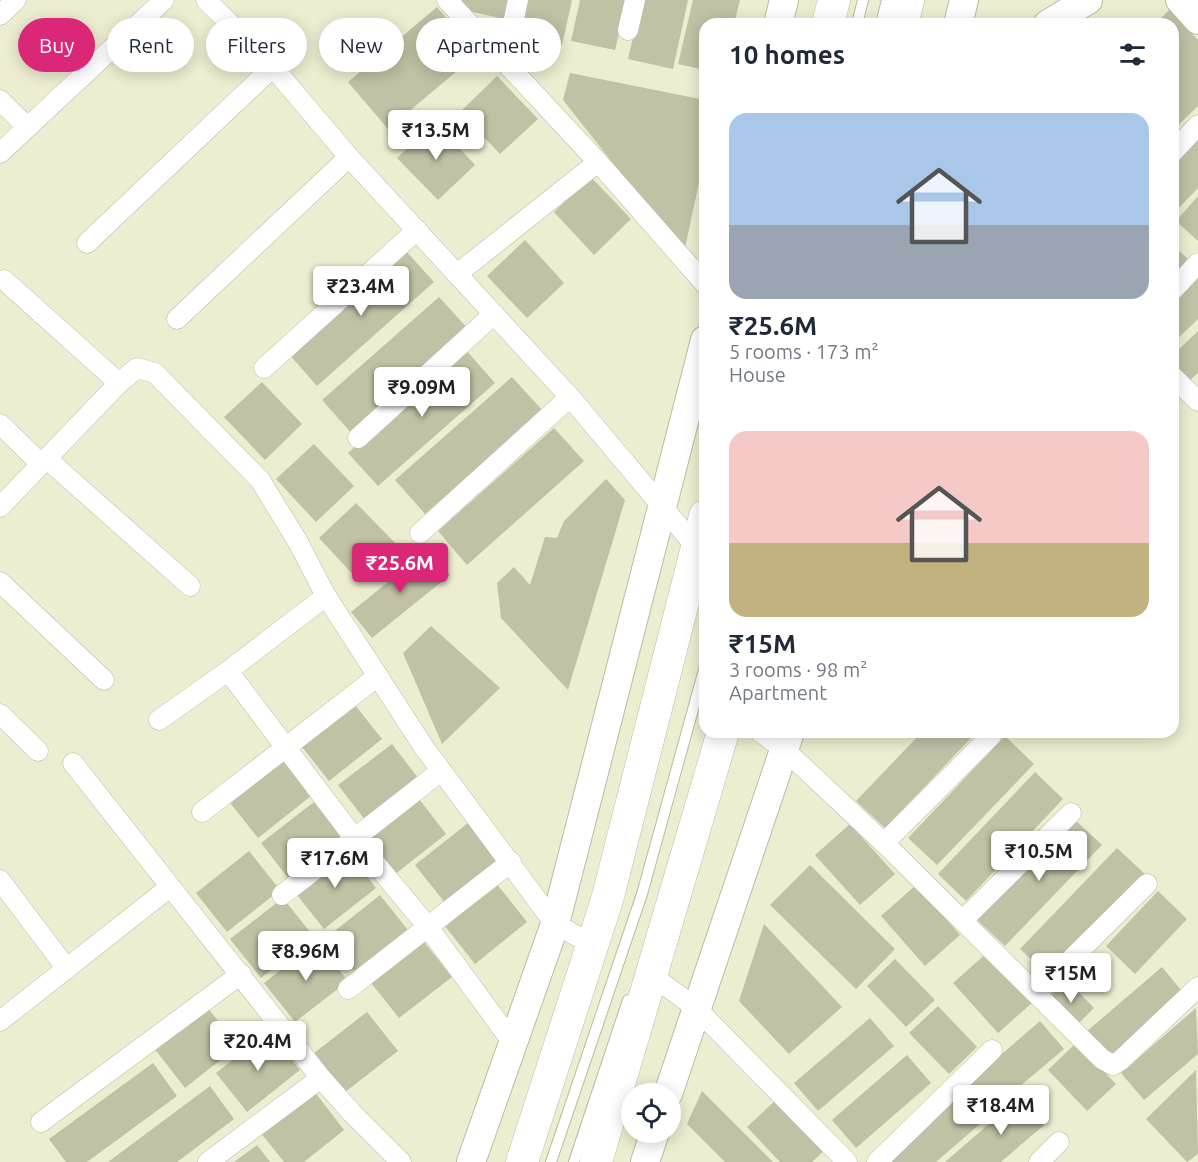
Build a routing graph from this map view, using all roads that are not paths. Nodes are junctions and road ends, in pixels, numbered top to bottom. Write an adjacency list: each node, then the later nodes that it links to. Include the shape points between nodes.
1 (16, 0): 15 (street)
2 (164, 0): 31 (street)
3 (206, 0): 16 (street)
4 (447, 0): 35 (street)
5 (518, 0): 17 (street)
6 (634, 0): 26 (street)
7 (784, 0): 18 (street)
8 (834, 0): 19 (main road)
9 (862, 0): 20 (lane)
10 (887, 0): 21 (lane)
11 (908, 0): 22 (main road)
12 (964, 0): 23 (street)
13 (1088, 0): 24 (street)
14 (1180, 0): 25 (street)
15 (0, 15)
16 (224, 18)
17 (514, 18)
18 (780, 18)
19 (830, 18)
20 (858, 18)
21 (882, 18)
22 (904, 18)
23 (960, 18)
24 (1058, 18)
25 (1198, 20)
26 (628, 30)
27 (268, 72): 37 (street)
28 (277, 72): 34 (street)
29 (0, 100): 31 (street)
30 (1198, 125): 32 (street)
31 (27, 127): 33 (street)
32 (1179, 146)
33 (0, 153)
34 (349, 157): 36 (street); 44 (street)
35 (598, 162): 39 (street); 40 (street)
36 (417, 230): 39 (street); 46 (street)
37 (87, 243)
38 (1198, 263): 42 (street)
39 (457, 274): 43 (street)
40 (699, 277)
41 (4, 280): 48 (street)
42 (1179, 284)
43 (494, 314): 50 (street); 52 (street)
44 (177, 319)
45 (699, 364): 55 (street)
46 (264, 368)
47 (1179, 381): 49 (street)
48 (119, 382): 53 (street); 61 (street, via 136,368 155,373 260,480)
49 (1196, 394)
50 (570, 397): 55 (street); 56 (street)
51 (0, 424): 53 (street)
52 (358, 438)
53 (44, 461): 54 (street); 60 (street)
54 (0, 507)
55 (663, 507): 58 (street); 85 (street)
56 (420, 533)
57 (699, 540): 58 (main road)
58 (697, 548): 87 (main road)
59 (0, 582): 64 (street)
60 (190, 586)
61 (326, 596): 62 (street); 63 (street)
62 (228, 671): 67 (street); 71 (street)
63 (378, 676): 71 (street); 74 (street)
64 (104, 680)
65 (699, 688): 107 (lane, via 642,894)
66 (0, 714): 72 (street)
67 (159, 720)
68 (721, 738): 90 (main road)
69 (989, 738): 78 (street)
70 (787, 740): 78 (street); 94 (street)
71 (285, 747): 75 (street); 77 (street)
72 (38, 752)
73 (73, 763): 82 (street)
74 (441, 771): 77 (street); 79 (street)
75 (202, 812)
76 (1071, 813): 84 (street)
77 (355, 839): 83 (street); 86 (street)
78 (884, 843): 84 (street)
79 (511, 862): 85 (street); 86 (street)
80 (0, 880): 88 (street)
81 (1147, 884): 93 (street)
82 (170, 886): 88 (street); 89 (street)
83 (282, 895)
84 (963, 920): 93 (street)
85 (555, 924): 87 (street); 96 (street)
86 (428, 927): 92 (street); 96 (street)
87 (593, 945): 106 (main road)
88 (67, 969): 95 (street)
89 (241, 974): 98 (street); 100 (street)
90 (642, 980): 94 (street); 108 (lane); 109 (main road)
91 (1198, 987): 93 (street, via 1113,1065 1102,1059)
92 (348, 989)
93 (1036, 993)
94 (696, 1008): 99 (street); 111 (street)
95 (0, 1021)
96 (513, 1043): 105 (street)
97 (992, 1050): 112 (street)
98 (321, 1078): 103 (street); 104 (street)
99 (672, 1083)
100 (41, 1122)
101 (1059, 1142): 113 (street)
102 (651, 1143): 110 (street)
103 (208, 1162)
104 (401, 1162)
105 (471, 1162)
106 (522, 1162)
107 (551, 1162)
108 (574, 1162)
109 (596, 1162)
110 (645, 1162)
111 (847, 1162)
112 (877, 1162)
113 (1039, 1162)

